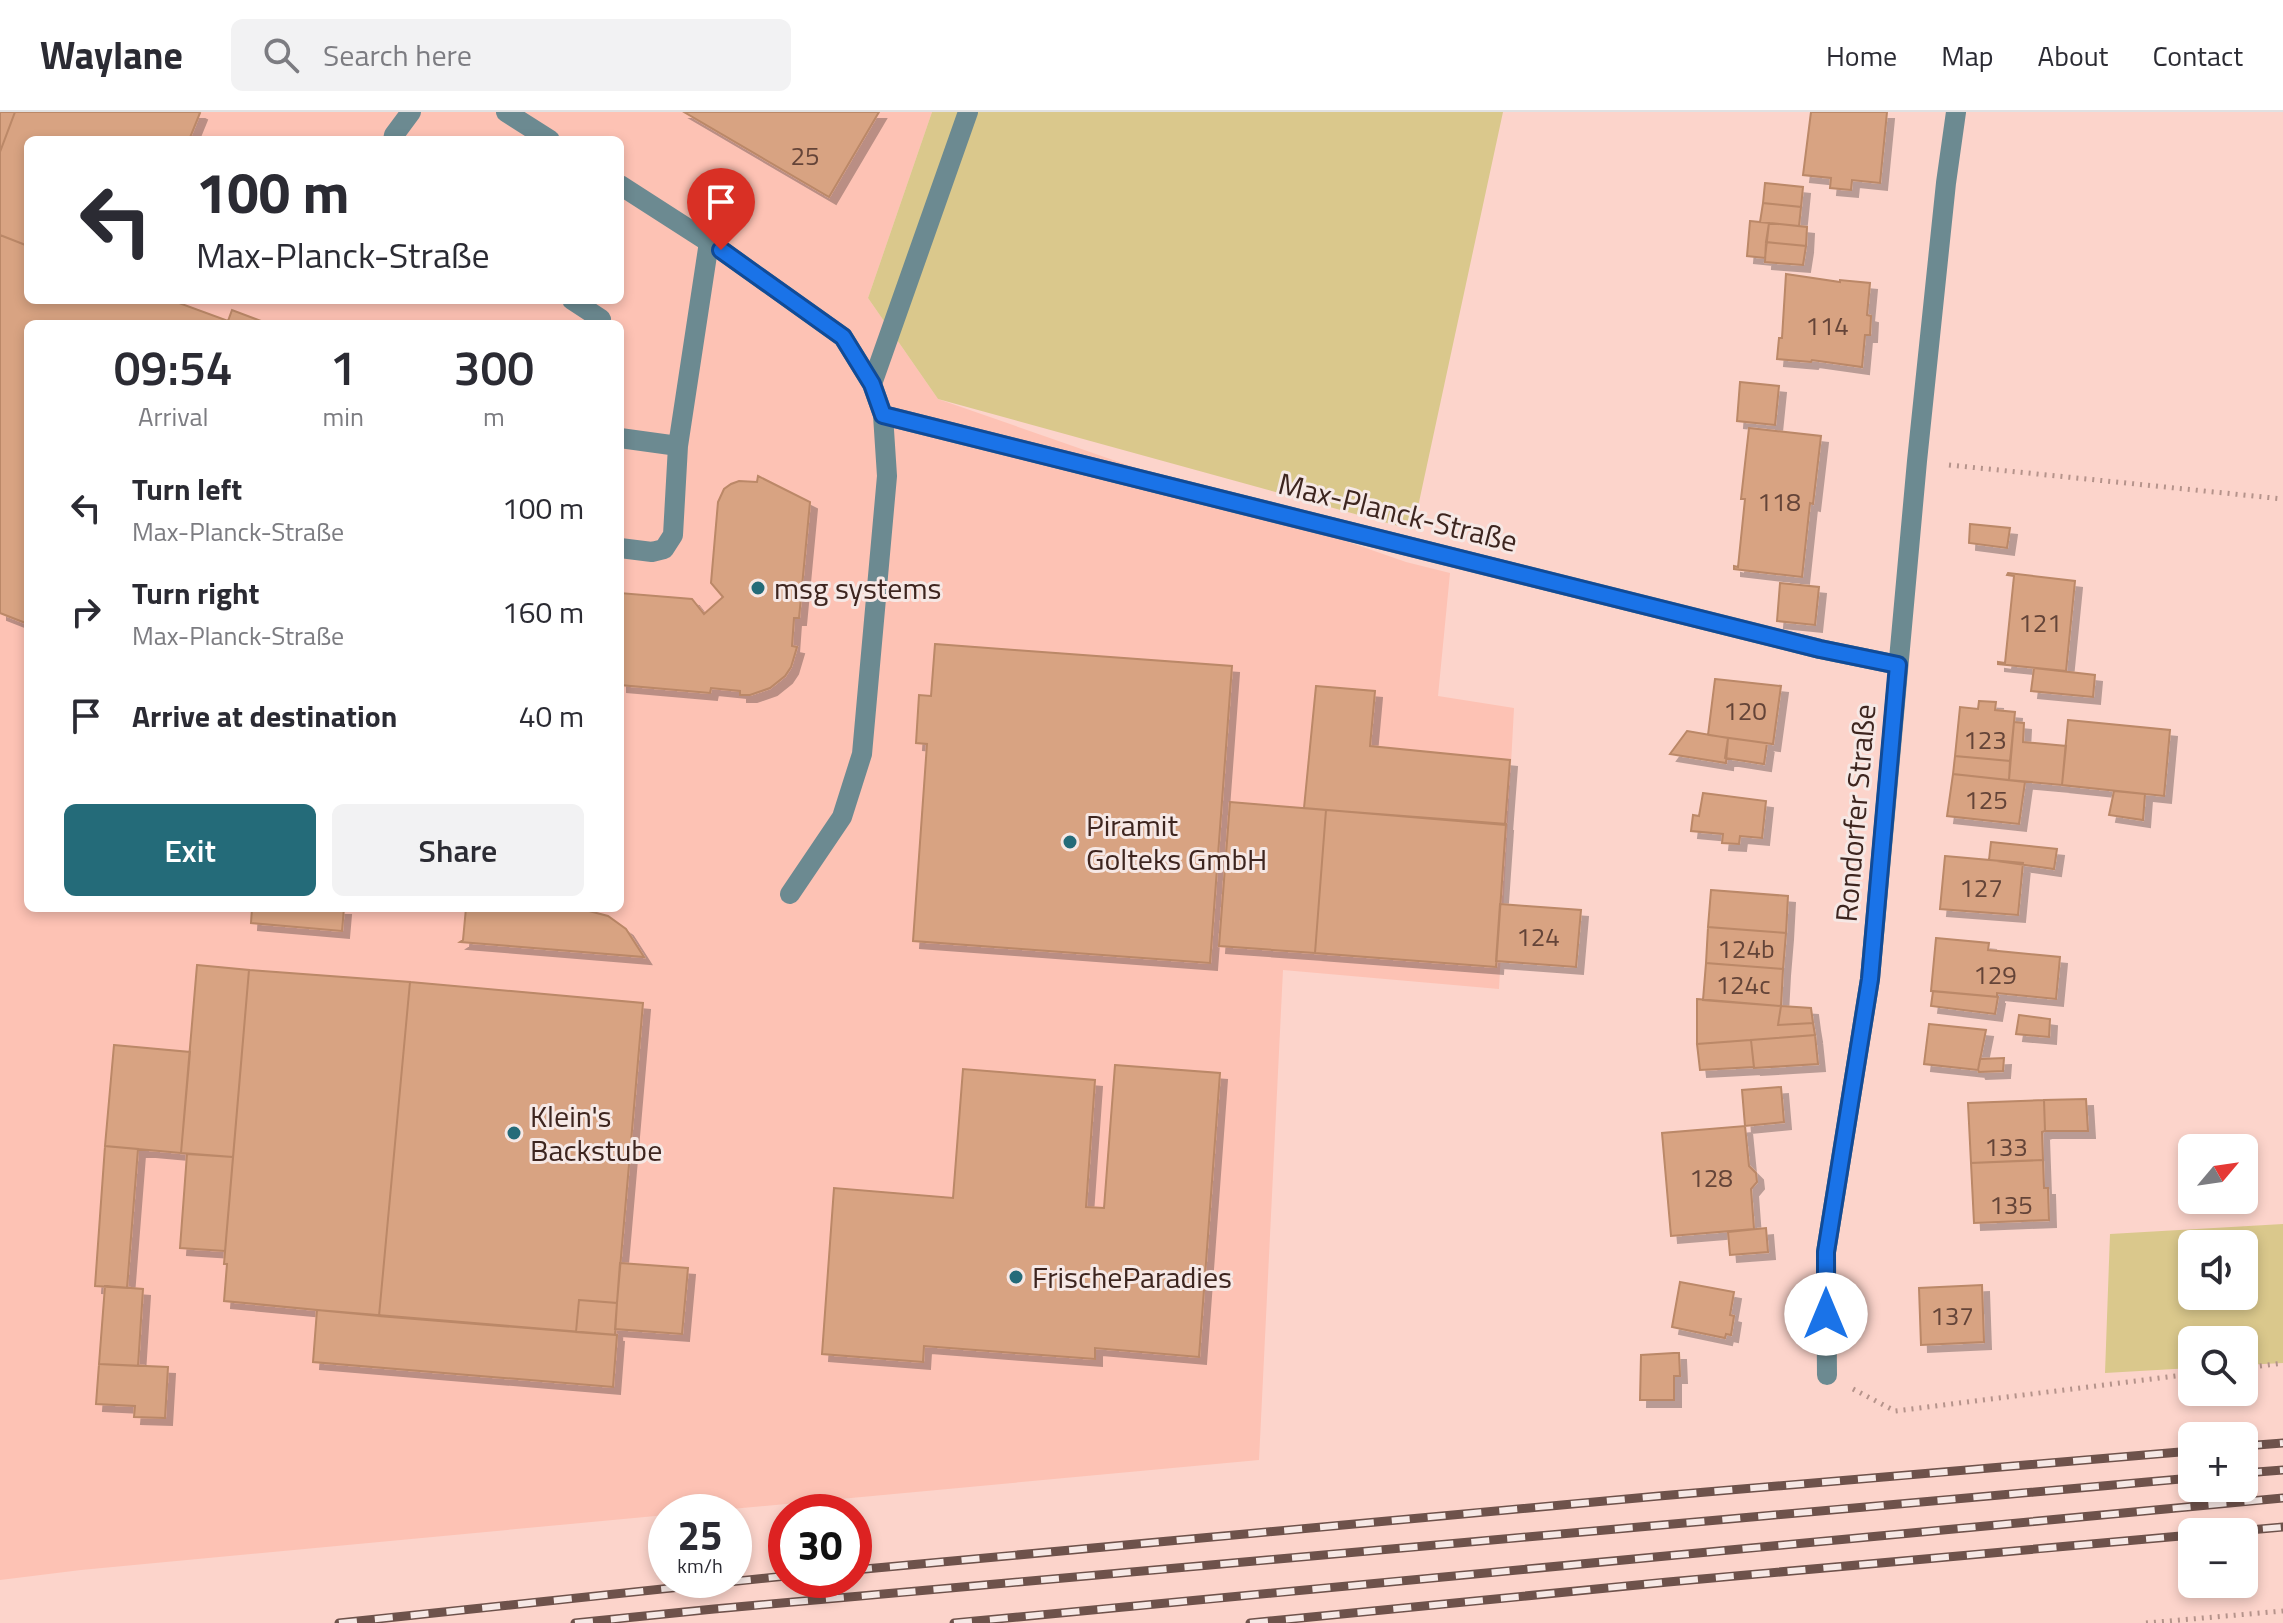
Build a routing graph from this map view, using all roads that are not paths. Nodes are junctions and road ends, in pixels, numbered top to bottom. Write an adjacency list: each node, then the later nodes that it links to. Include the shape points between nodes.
1 (411, 112): 5 (street)
2 (506, 112): 6 (street)
3 (968, 112): 11 (street)
4 (1956, 112): 16 (street, Rondorfer Straße)
5 (394, 136)
6 (544, 136)
7 (624, 188): 8 (street)
8 (709, 242): 11 (street, via 843,337); 14 (street)
9 (578, 304): 10 (street)
10 (601, 319)
11 (872, 384): 12 (street)
12 (883, 415): 16 (street, Max-Planck-Straße); 17 (street, via 887,476 862,754 842,817)
13 (624, 439): 14 (street)
14 (678, 446): 15 (street, via 673,535 664,549)
15 (624, 548)
16 (1898, 665): 18 (street, Rondorfer Straße, via 1870,979 1826,1252)
17 (790, 894)
18 (1827, 1375)

